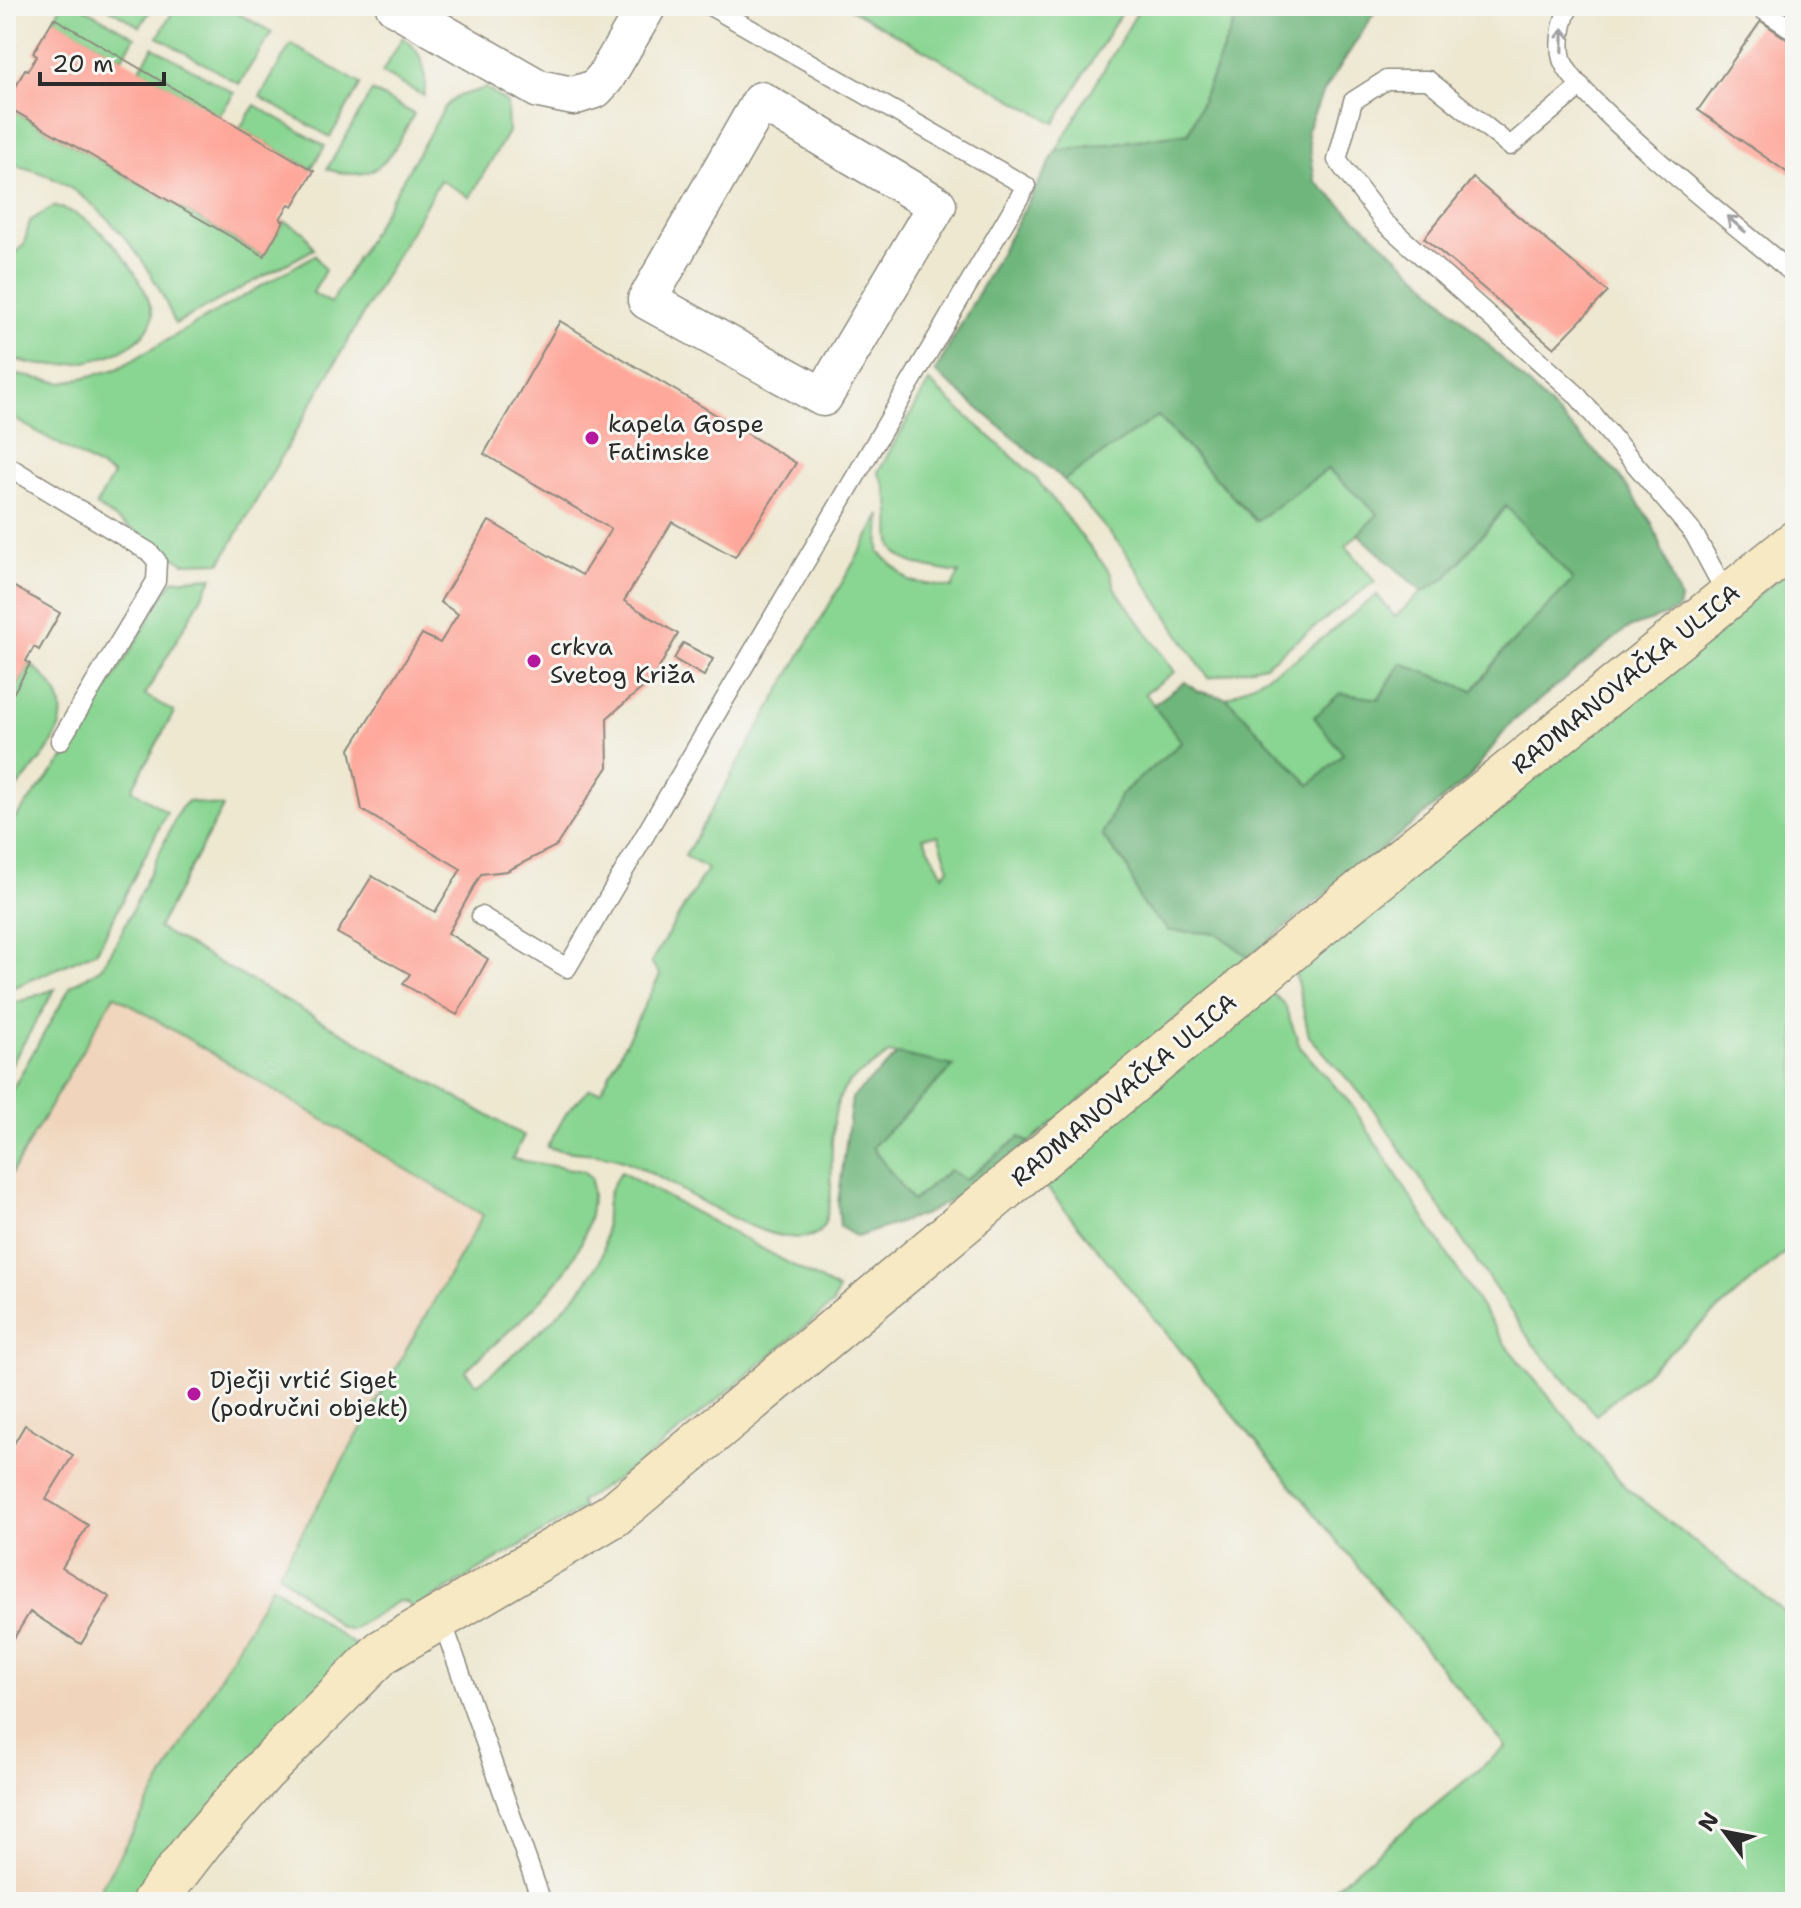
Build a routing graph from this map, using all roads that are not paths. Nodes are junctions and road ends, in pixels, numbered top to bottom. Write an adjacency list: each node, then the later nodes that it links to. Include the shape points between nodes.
1 (395, 6): 2 (street, via 560,96 595,89)
2 (647, 6)
3 (710, 6): 14 (lane, via 1026,186 567,968)
4 (1570, 6): 7 (lane, one-way to 4, via 1562,60 1563,17)
5 (1757, 6): 6 (lane)
6 (1795, 31)
7 (1581, 86): 8 (lane, one-way to 7, via 1595,105); 12 (lane, via 1510,146 1428,80 1386,80 1353,101 1337,160 1384,222 1575,393 1694,534)
8 (1795, 275)
9 (647, 300): 9 (street, via 761,101 937,205 823,397)
10 (6, 465): 13 (lane, via 157,561 156,581)
11 (1795, 543): 12 (street, RADMANOVAČKA ULICA)
12 (1728, 597): 15 (street, RADMANOVAČKA ULICA, via 1320,925 613,1515)
13 (60, 741)
14 (481, 916)
15 (440, 1615): 16 (street, RADMANOVAČKA ULICA, via 359,1671 221,1818); 17 (lane)
16 (154, 1902)
17 (542, 1902)

